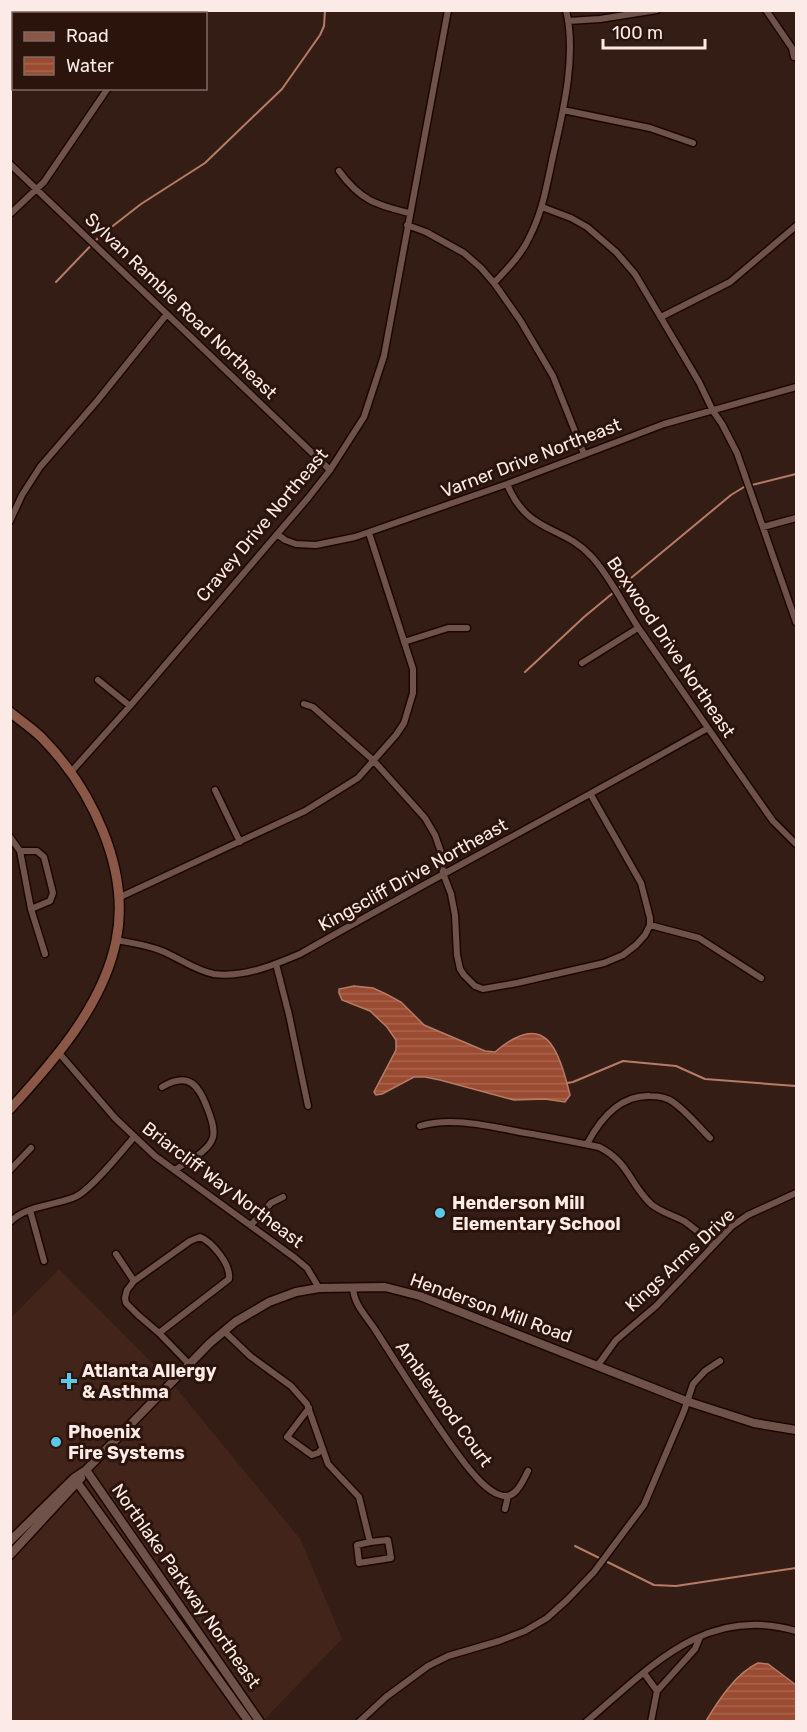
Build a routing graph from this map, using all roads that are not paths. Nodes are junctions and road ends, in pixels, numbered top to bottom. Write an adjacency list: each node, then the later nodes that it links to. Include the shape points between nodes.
1 (448, 10): 14 (street, Cravey Drive Northeast)
2 (566, 10): 5 (street)
3 (657, 10): 5 (street)
4 (766, 10): 6 (street)
5 (568, 21): 8 (street)
6 (795, 57)
7 (107, 90): 12 (street)
8 (563, 110): 9 (street, via 650,128); 13 (street)
9 (693, 143)
10 (10, 164): 12 (street, Sylvan Ramble Road Northeast)
11 (339, 171): 14 (street, via 370,201)
12 (38, 190): 15 (street); 19 (street, Sylvan Ramble Road Northeast)
13 (542, 207): 18 (street, via 518,256); 20 (street, via 571,218 616,252)
14 (409, 213): 16 (street, Cravey Drive Northeast)
15 (10, 214)
16 (407, 225): 18 (street, via 464,253); 24 (street, Cravey Drive Northeast, via 384,356 364,417)
17 (796, 226): 20 (street, via 730,282)
18 (494, 283): 23 (street, via 553,376)
19 (167, 314): 24 (street, Sylvan Ramble Road Northeast); 27 (street, via 40,467 21,495)
20 (661, 316): 22 (street)
21 (796, 387): 22 (street, Varner Drive Northeast)
22 (713, 411): 23 (street, Varner Drive Northeast, via 664,424); 28 (street, via 737,453)
23 (584, 454): 25 (street, Varner Drive Northeast)
24 (330, 470): 30 (street, Cravey Drive Northeast)
25 (507, 484): 29 (street, Varner Drive Northeast); 33 (street, Boxwood Drive Northeast, via 517,506 532,520 574,542 592,557)
26 (796, 518): 28 (street)
27 (10, 521)
28 (764, 527): 31 (street)
29 (369, 533): 30 (street, Varner Drive Northeast, via 316,545 296,544); 34 (street)
30 (277, 534): 38 (street, Cravey Drive Northeast)
31 (796, 622)
32 (467, 628): 34 (street, via 448,628)
33 (638, 628): 35 (street); 40 (street, Boxwood Drive Northeast)
34 (404, 642): 41 (street, via 413,669 414,693 402,725)
35 (582, 663)
36 (98, 680): 38 (street)
37 (304, 704): 41 (street, via 313,707)
38 (130, 706): 42 (street, Cravey Drive Northeast)
39 (10, 712): 42 (main road, via 42,737)
40 (708, 728): 44 (street, Kingscliff Drive Northeast); 47 (street, Boxwood Drive Northeast, via 773,822)
41 (373, 760): 46 (street, via 358,778 305,811); 49 (street, via 425,818 441,852)
42 (71, 772): 50 (main road, via 104,831)
43 (214, 790): 46 (street)
44 (591, 795): 49 (street, Kingscliff Drive Northeast); 52 (street, via 641,884)
45 (10, 837): 48 (street)
46 (240, 842): 50 (street)
47 (796, 844)
48 (20, 851): 51 (street); 51 (street, via 37,851 44,856 53,893 50,902)
49 (443, 873): 52 (street, via 455,915 460,969 483,989 604,963 636,945); 55 (street, Kingscliff Drive Northeast)
50 (118, 898): 53 (main road)
51 (31, 909): 54 (street)
52 (650, 925): 56 (street, via 699,938)
53 (116, 940): 55 (street, Kingscliff Drive Northeast, via 159,950 216,974 237,974); 57 (main road, via 98,990)
54 (45, 954)
55 (276, 964): 59 (street)
56 (761, 978)
57 (59, 1053): 60 (main road); 62 (street, Briarcliff Way Northeast)
58 (162, 1087): 67 (street, via 180,1080 195,1084 202,1092 213,1123 215,1138)
59 (308, 1106)
60 (10, 1109)
61 (420, 1126): 64 (street, via 489,1126)
62 (134, 1137): 67 (street, Briarcliff Way Northeast); 70 (street, via 77,1197)
63 (710, 1138): 64 (street, via 672,1101 646,1096 616,1106 596,1127)
64 (587, 1144): 73 (street, via 613,1154 654,1207 685,1222)
65 (31, 1148): 66 (street)
66 (10, 1170)
67 (175, 1170): 72 (street, Briarcliff Way Northeast)
68 (796, 1193): 73 (street, Kings Arms Drive, via 748,1215)
69 (283, 1197): 72 (street, via 271,1203)
70 (30, 1210): 71 (street); 75 (street)
71 (10, 1222)
72 (251, 1225): 79 (street, Briarcliff Way Northeast, via 307,1268)
73 (713, 1244): 85 (street, Kings Arms Drive, via 656,1306 616,1340)
74 (116, 1254): 78 (street)
75 (44, 1261)
76 (238, 1270): 77 (street)
77 (230, 1273): 78 (street, via 210,1243 200,1237); 82 (street, via 220,1287)
78 (134, 1281): 82 (street, via 127,1290 126,1303)
79 (320, 1288): 80 (street, Henderson Mill Road); 81 (street, Henderson Mill Road, via 269,1302)
80 (353, 1288): 85 (street, Henderson Mill Road, via 385,1287 420,1296); 93 (street, Amblewood Court, via 359,1308 467,1466 500,1496)
81 (224, 1331): 84 (street, Henderson Mill Road); 87 (street, via 295,1390)
82 (159, 1333): 84 (street)
83 (720, 1361): 86 (street, via 693,1384)
84 (189, 1364): 90 (street, Henderson Mill Road)
85 (598, 1365): 86 (street, Henderson Mill Road)
86 (686, 1401): 88 (street, Henderson Mill Road, via 754,1423); 104 (street, via 644,1505 594,1572 567,1600 525,1631 428,1666)
87 (309, 1408): 89 (street); 89 (street, via 287,1437 312,1455)
88 (796, 1430)
89 (322, 1449): 96 (street, via 328,1464 359,1497)
90 (86, 1470): 92 (street, Henderson Mill Road); 103 (street, Northlake Parkway Northeast)
91 (528, 1471): 93 (street)
92 (76, 1480): 95 (street, Henderson Mill Road); 97 (street, Henderson Mill Road); 102 (street, Northlake Parkway Northeast)
93 (508, 1496): 94 (street)
94 (505, 1509)
95 (10, 1541)
96 (370, 1542): 96 (street, via 388,1540 391,1558 359,1563 357,1545)
97 (10, 1555)
98 (796, 1631): 99 (street, via 758,1623 735,1625)
99 (700, 1636): 100 (street, via 670,1652); 101 (street, via 695,1649)
100 (644, 1673): 101 (street); 105 (street)
101 (657, 1691): 106 (street)
102 (249, 1722)
103 (260, 1722)
104 (359, 1722)
105 (586, 1722)
106 (651, 1722)

